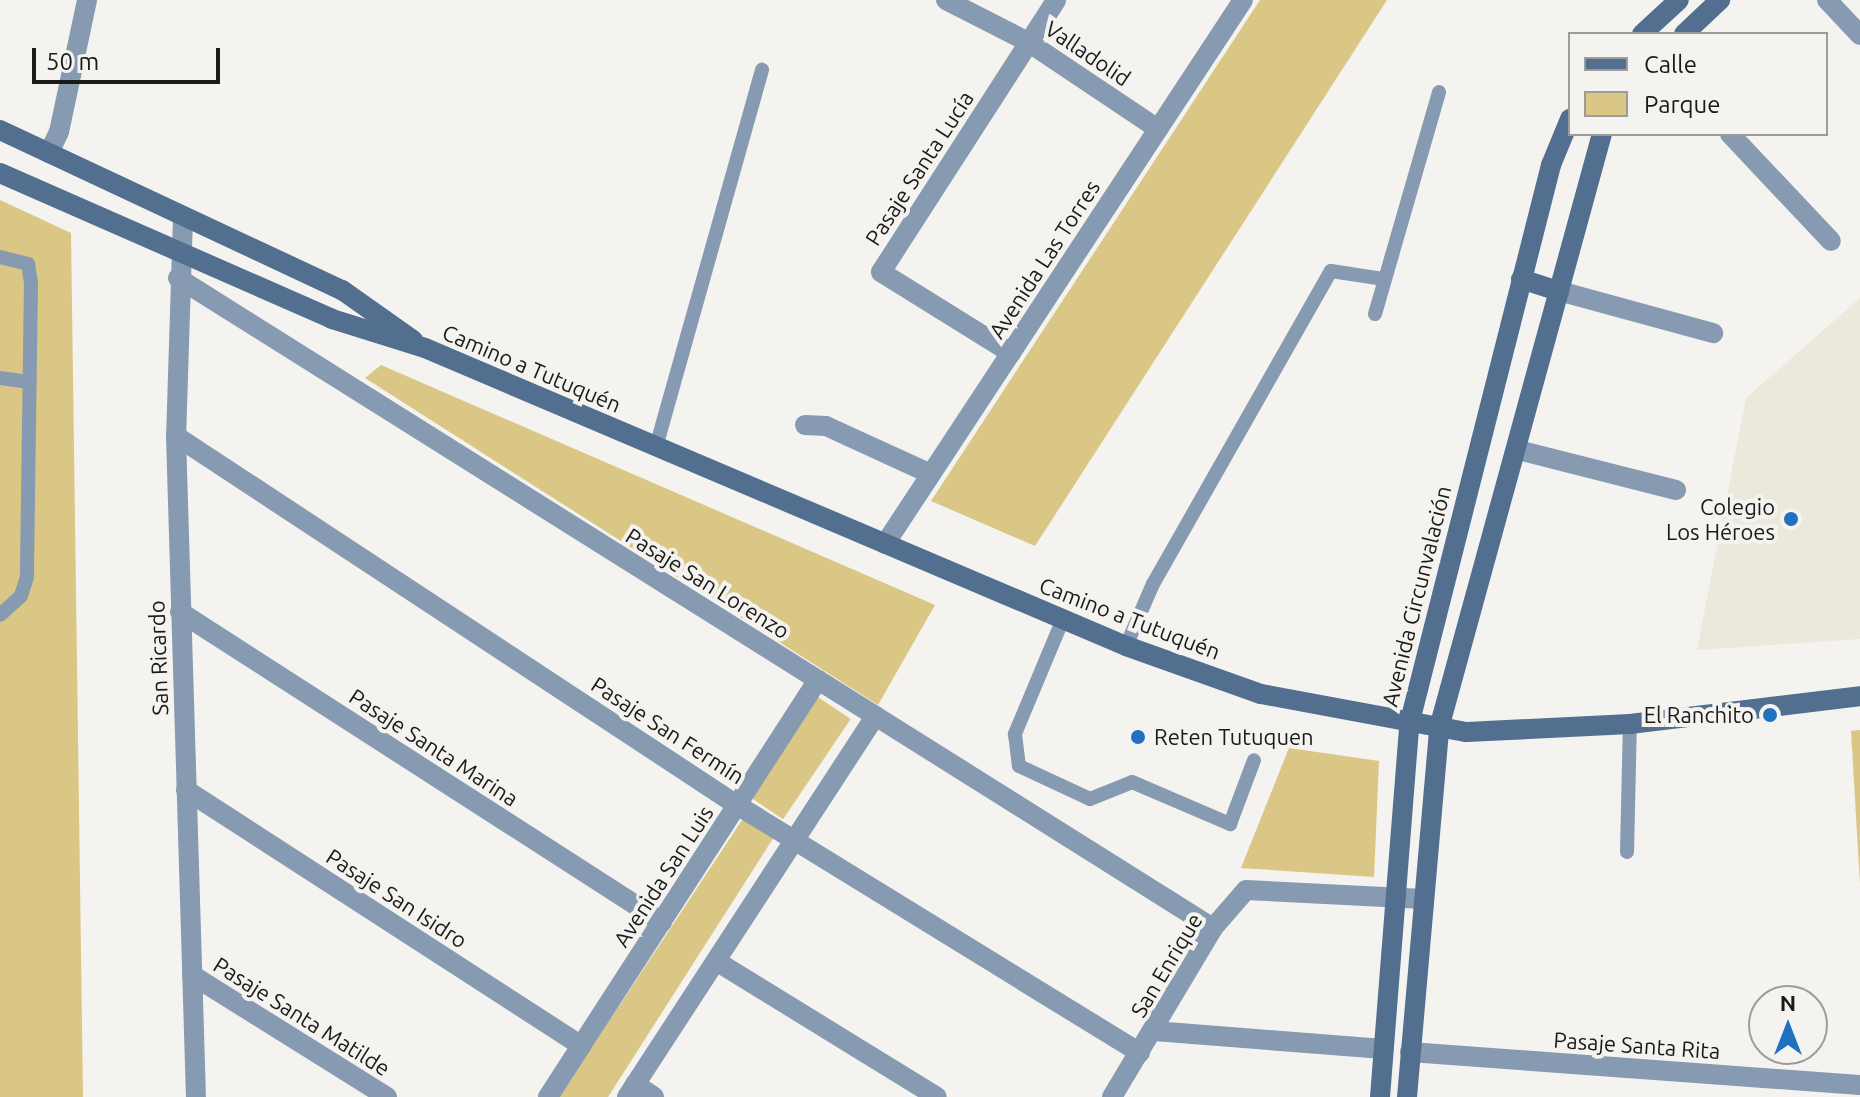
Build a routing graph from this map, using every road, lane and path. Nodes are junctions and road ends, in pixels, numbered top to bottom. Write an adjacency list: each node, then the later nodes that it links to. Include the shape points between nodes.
1 (87, 0): 19 (street, via 59,132)
2 (946, 0): 11 (street, Valladolid)
3 (1056, 0): 11 (street)
4 (1243, 0): 15 (street, Avenida Las Torres)
5 (1679, 0): 8 (street)
6 (1720, 0): 9 (street)
7 (1827, 0): 10 (street)
8 (1644, 32)
9 (1686, 32)
10 (1860, 35)
11 (1028, 42): 15 (street, Valladolid); 32 (street, Pasaje Santa Lucía, via 881,272)
12 (762, 70): 37 (lane)
13 (1439, 92): 26 (lane)
14 (1568, 124): 27 (street, Avenida Circunvalación, via 1551,165)
15 (1158, 129): 32 (street, Avenida Las Torres)
16 (1, 133): 19 (street, Camino a Tutuquén)
17 (1601, 136): 28 (street)
18 (1732, 136): 22 (street)
19 (49, 153): 21 (street, Camino a Tutuquén)
20 (0, 173): 23 (street, Camino a Tutuquén)
21 (183, 217): 23 (street, San Ricardo); 31 (street, Camino a Tutuquén, via 342,290)
22 (1831, 241)
23 (179, 252): 25 (street, San Ricardo); 31 (street, Camino a Tutuquén, via 332,319)
24 (0, 257): 34 (lane, via 28,264)
25 (178, 278): 36 (street, San Ricardo); 46 (street, Pasaje San Lorenzo)
26 (1384, 279): 29 (lane); 45 (lane, via 1331,271 1153,584)
27 (1521, 279): 28 (street); 50 (street, Avenida Circunvalación)
28 (1559, 291): 30 (street); 38 (street)
29 (1375, 314)
30 (1713, 333)
31 (425, 348): 37 (street, Camino a Tutuquén)
32 (1011, 353): 39 (street, Avenida Las Torres)
33 (0, 378): 34 (lane)
34 (30, 382): 43 (lane, via 27,577 21,596)
35 (805, 425): 39 (street, via 826,426)
36 (176, 436): 42 (street, San Ricardo); 54 (street, Pasaje San Fermín)
37 (656, 447): 41 (street, Camino a Tutuquén)
38 (1518, 450): 40 (street); 51 (street)
39 (931, 474): 41 (street, Avenida Las Torres)
40 (1676, 490)
41 (885, 544): 44 (street, Camino a Tutuquén)
42 (180, 612): 53 (street, San Ricardo); 59 (street, Pasaje Santa Marina)
43 (0, 615)
44 (1063, 619): 45 (street, Camino a Tutuquén); 52 (lane, via 1015,734 1019,766 1090,799 1132,782 1230,824)
45 (1126, 646): 50 (street, Camino a Tutuquén, via 1261,694)
46 (818, 680): 48 (street, Pasaje San Lorenzo); 54 (street, Avenida San Luis)
47 (1860, 696): 49 (street, Camino a Tutuquén)
48 (875, 716): 55 (street); 60 (street, Pasaje San Lorenzo)
49 (1630, 724): 51 (street, Camino a Tutuquén, via 1467,732); 56 (lane)
50 (1409, 725): 51 (street, Camino a Tutuquén); 57 (street, Avenida Circunvalación)
51 (1439, 728): 58 (street)
52 (1254, 760)
53 (186, 790): 62 (street, San Ricardo); 64 (street, Pasaje San Isidro)
54 (737, 805): 55 (street, Pasaje San Fermín); 59 (street, Avenida San Luis)
55 (794, 840): 61 (street); 67 (street, Pasaje San Fermín)
56 (1627, 852)
57 (1395, 898): 58 (street, San Enrique); 60 (street, San Enrique, via 1246,890); 65 (street, Avenida Circunvalación)
58 (1424, 899): 66 (street)
59 (662, 922): 64 (street, Avenida San Luis)
60 (1213, 928): 63 (street, San Enrique)
61 (716, 961): 69 (street); 74 (street)
62 (192, 975): 70 (street, San Ricardo); 71 (street, Pasaje Santa Matilde)
63 (1154, 1031): 65 (street); 67 (street, San Enrique)
64 (581, 1046): 72 (street, Avenida San Luis)
65 (1383, 1049): 76 (street, Avenida Circunvalación)
66 (1410, 1052): 68 (street, Pasaje Santa Rita); 77 (street)
67 (1140, 1053): 75 (street, San Enrique)
68 (1860, 1085)
69 (631, 1091): 73 (street)
70 (196, 1097)
71 (387, 1097)
72 (548, 1097)
73 (654, 1097)
74 (937, 1097)
75 (1112, 1097)
76 (1380, 1097)
77 (1407, 1097)

